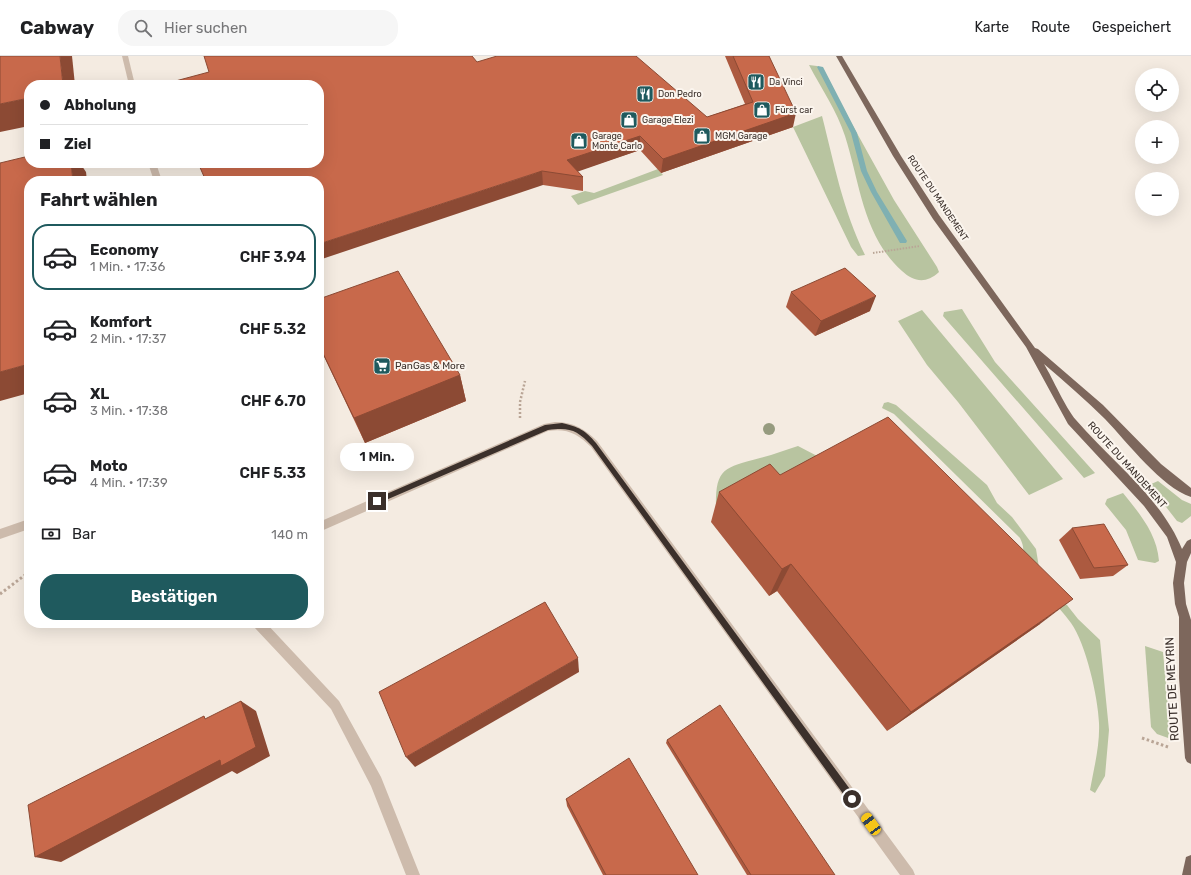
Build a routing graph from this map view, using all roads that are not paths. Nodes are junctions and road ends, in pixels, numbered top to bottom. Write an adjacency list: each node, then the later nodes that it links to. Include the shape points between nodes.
1 (125, 56): 3 (street)
2 (839, 56): 4 (main road, ROUTE DU MANDEMENT, via 896,156)
3 (131, 80)
4 (1028, 346): 5 (main road, ROUTE DU MANDEMENT, via 1107,415 1153,464); 10 (main road, ROUTE DU MANDEMENT, via 1071,421 1148,503 1171,535)
5 (1191, 493)
6 (324, 525): 17 (street, via 548,427 562,426 584,433)
7 (24, 526): 8 (street)
8 (0, 534)
9 (1191, 544): 10 (main road)
10 (1181, 561): 11 (main road, via 1178,591)
11 (1184, 618): 13 (main road); 14 (main road, ROUTE DE MEYRIN)
12 (263, 628): 16 (street, via 335,705 376,782)
13 (1191, 634)
14 (1191, 758)
15 (1191, 862): 18 (main road)
16 (413, 875)
17 (908, 875)
18 (1189, 875)

